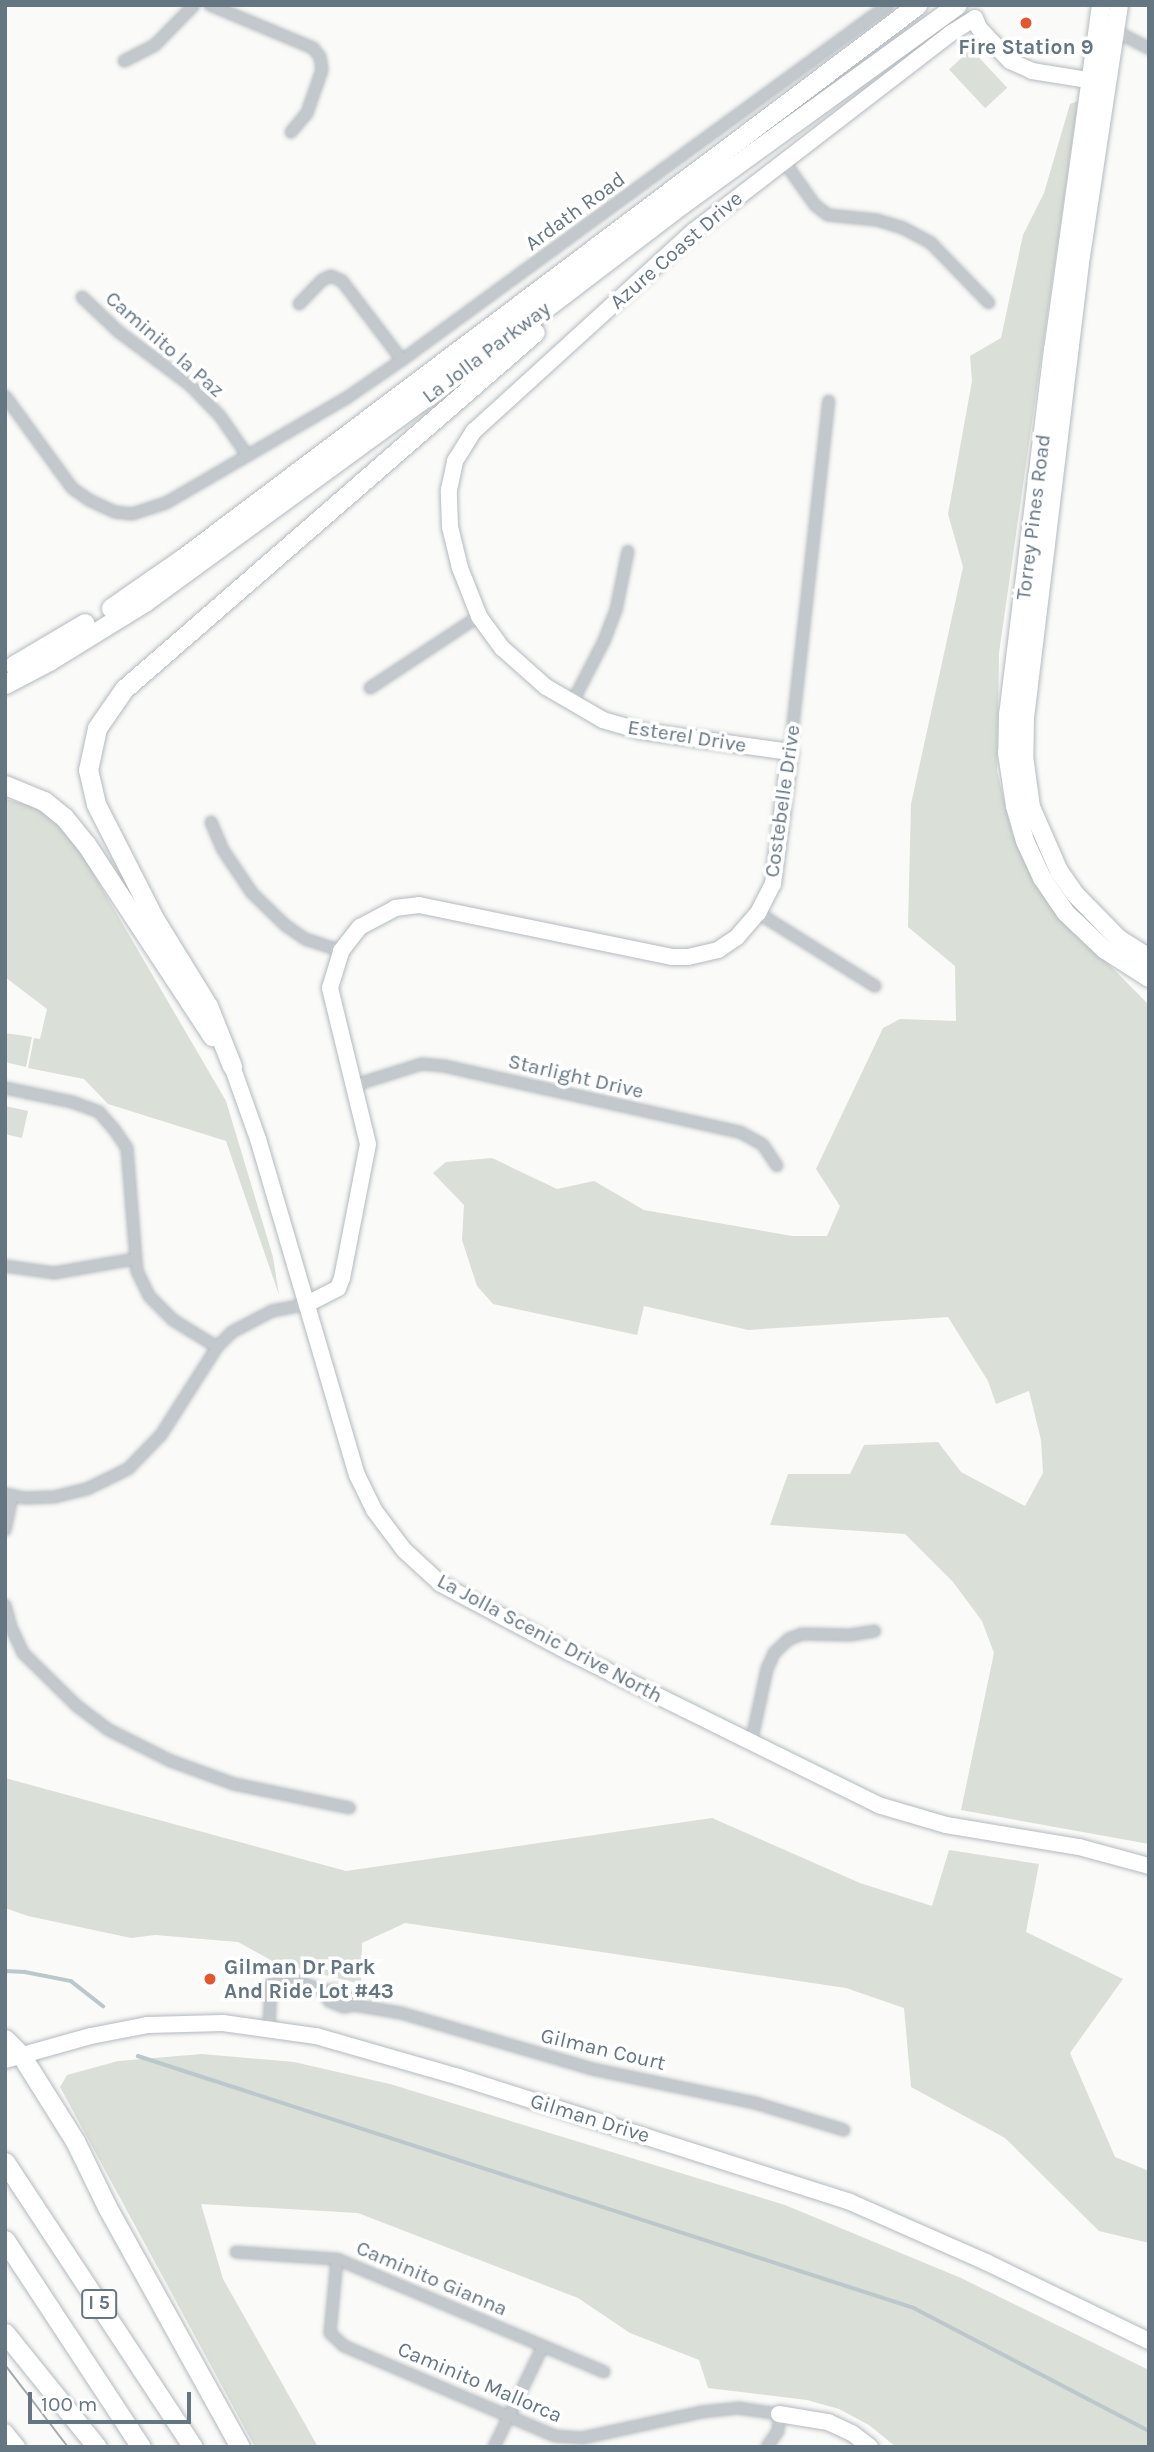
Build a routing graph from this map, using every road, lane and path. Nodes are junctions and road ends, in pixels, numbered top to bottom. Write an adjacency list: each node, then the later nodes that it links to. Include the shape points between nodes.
1 (194, 5): 11 (street, via 154,46)
2 (210, 5): 13 (street, via 313,48 320,57 322,70 307,113)
3 (911, 5): 8 (highway)
4 (917, 5): 8 (highway, La Jolla Parkway)
5 (957, 5): 15 (highway, La Jolla Parkway)
6 (1101, 5): 12 (main road, Torrey Pines Road)
7 (1119, 5): 9 (main road, Torrey Pines Road)
8 (891, 13): 19 (street, Ardath Road); 26 (highway, La Jolla Parkway, via 152,580)
9 (1115, 31): 10 (street); 12 (main road, Torrey Pines Road)
10 (1149, 48)
11 (124, 61)
12 (1099, 82): 14 (main road, Azure Coast Drive, via 1032,71 1010,61 975,18); 35 (main road, Torrey Pines Road, via 1026,705 1024,756 1031,807 1059,871 1119,939); 36 (main road, Torrey Pines Road, via 1053,349 1007,753 1015,806 1042,878 1066,913 1105,950)
13 (291, 131)
14 (783, 160): 17 (street, via 815,205 828,215 877,220 931,243); 23 (main road, Azure Coast Drive, via 694,231 474,431)
15 (664, 219): 27 (highway, La Jolla Parkway, via 146,601); 38 (highway, via 124,689 97,728 88,770 96,804 155,920 208,1006)
16 (82, 297): 22 (street, Caminito la Paz, via 119,332 190,385 220,416)
17 (989, 303)
18 (299, 304): 19 (street, via 322,279 331,276 342,281)
19 (402, 360): 22 (street, Ardath Road)
20 (5, 396): 22 (street, Ardath Road, via 72,488 115,512 132,514 166,503)
21 (829, 401): 30 (street, Costebelle Drive)
22 (247, 455)
23 (451, 473): 25 (main road, Esterel Drive, via 450,527)
24 (628, 551): 29 (street, via 616,610)
25 (479, 616): 28 (street); 29 (main road, Esterel Drive, via 502,648)
26 (5, 669)
27 (5, 684)
28 (370, 688)
29 (572, 703): 30 (main road, Esterel Drive, via 603,720 641,731)
30 (790, 752): 33 (main road, Costebelle Drive, via 773,884)
31 (5, 785): 38 (highway, via 44,801 86,844)
32 (211, 822): 34 (street, via 223,850 252,892 285,925 305,939)
33 (758, 913): 34 (main road, Costebelle Drive, via 718,950 673,957 419,905 377,916 360,927); 37 (street)
34 (341, 951): 39 (main road, via 330,988)
35 (1149, 958)
36 (1149, 978)
37 (875, 986)
38 (232, 1066): 44 (main road, La Jolla Scenic Drive North)
39 (355, 1085): 41 (street, Starlight Drive, via 422,1064 444,1066 740,1132 763,1146); 44 (main road, via 368,1144 342,1278 338,1288)
40 (5, 1088): 42 (street, via 99,1112 114,1129 127,1148)
41 (776, 1166)
42 (134, 1259): 43 (street, via 54,1273); 45 (street, via 149,1296 173,1320)
43 (5, 1266)
44 (307, 1304): 45 (street, via 272,1311 245,1323); 52 (main road, La Jolla Scenic Drive North, via 356,1475 374,1510 404,1550 442,1584)
45 (217, 1347): 46 (street, via 161,1435 128,1469 88,1489 54,1497)
46 (9, 1495): 47 (street)
47 (5, 1530)
48 (5, 1605): 50 (street)
49 (874, 1631): 52 (street, via 802,1634 781,1646 767,1669)
50 (18, 1643): 51 (street); 53 (street, via 77,1706 107,1728 171,1761 234,1784)
51 (5, 1649)
52 (751, 1743): 54 (main road, La Jolla Scenic Drive North, via 906,1815 1079,1847)
53 (350, 1808)
54 (1149, 1866)
55 (269, 2027): 57 (main road, Gilman Drive, via 147,2025); 58 (street, Gilman Court, via 271,1984 297,1981 324,1991 329,2001 344,2007 354,2005 432,2021 592,2069 755,2103); 64 (main road, Gilman Drive, via 372,2051 827,2194 971,2255)
56 (5, 2039): 57 (highway)
57 (13, 2057): 74 (highway, via 75,2141)
58 (844, 2130)
59 (5, 2162): 73 (highway, I 5)
60 (5, 2240): 72 (highway, I 5)
61 (236, 2252): 62 (street, Caminito Gianna)
62 (337, 2259): 65 (street, Caminito Gianna); 68 (street, Caminito Mallorca, via 330,2323 335,2340)
63 (5, 2333): 71 (highway)
64 (1149, 2341)
65 (543, 2346): 66 (street, Caminito Gianna); 68 (street)
66 (604, 2372)
67 (779, 2414): 68 (street, Caminito Mallorca, via 738,2408 701,2412 567,2439); 76 (street, via 778,2431); 77 (main road, via 828,2422)
68 (510, 2417): 75 (street)
69 (5, 2432): 70 (main road)
70 (17, 2447)
71 (97, 2447)
72 (141, 2447)
73 (193, 2447)
74 (240, 2447)
75 (494, 2447)
76 (767, 2447)
77 (870, 2447)

